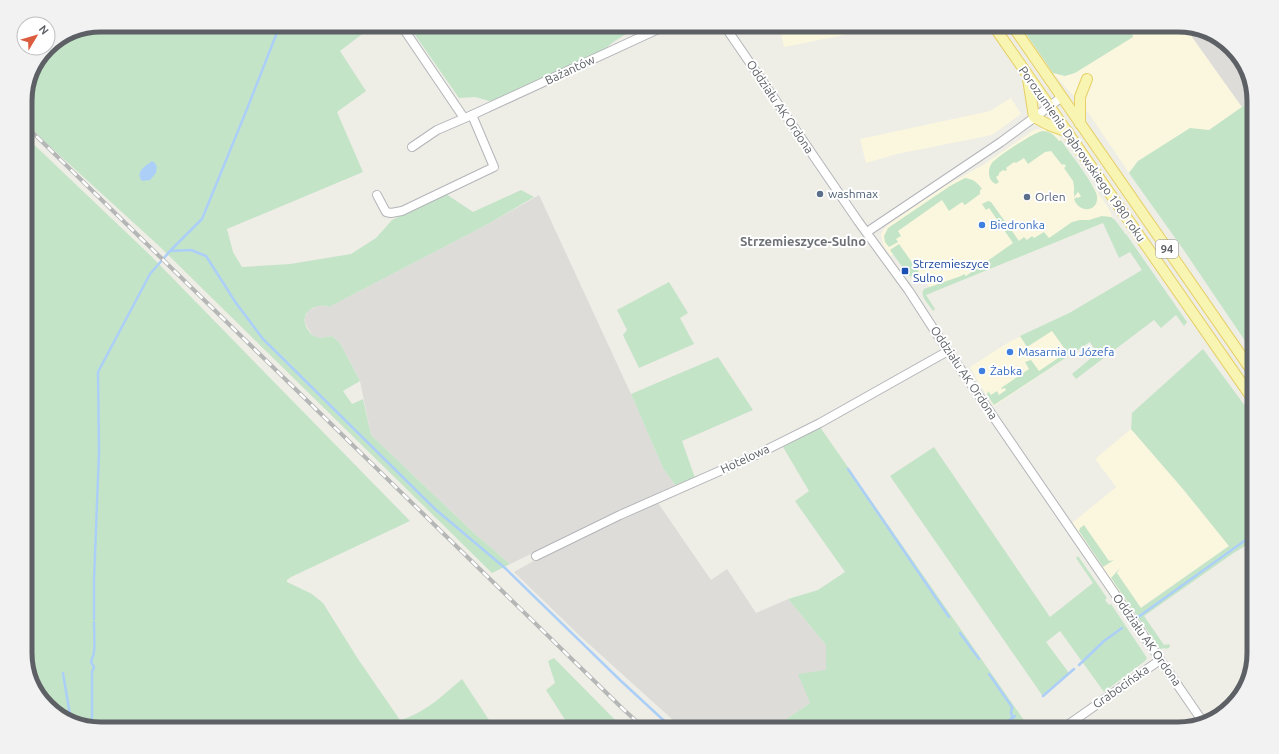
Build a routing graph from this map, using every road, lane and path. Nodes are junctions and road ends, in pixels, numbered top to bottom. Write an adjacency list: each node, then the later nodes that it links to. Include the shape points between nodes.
1 (406, 32): 10 (street)
2 (652, 32): 10 (street, Bażantów)
3 (729, 32): 16 (street, Oddziału AK Ordona)
4 (998, 32): 6 (main road, Porozumienia Dąbrowskiego 1980 roku / 94)
5 (1017, 32): 8 (main road, Porozumienia Dąbrowskiego 1980 roku / 94)
6 (1028, 75): 9 (main road, Porozumienia Dąbrowskiego 1980 roku / 94); 11 (main road)
7 (1087, 79): 12 (main road, via 1080,96)
8 (1062, 97): 9 (street); 12 (main road, Porozumienia Dąbrowskiego 1980 roku / 94)
9 (1049, 106): 11 (street); 13 (main road, Porozumienia Dąbrowskiego 1980 roku / 94)
10 (468, 117): 14 (street, Bażantów, via 437,130); 15 (street, via 494,167 391,213 386,212)
11 (1034, 117): 13 (main road); 16 (street, via 990,150)
12 (1080, 124): 18 (main road, Porozumienia Dąbrowskiego 1980 roku / 94)
13 (1068, 132): 19 (main road, Porozumienia Dąbrowskiego 1980 roku / 94)
14 (412, 147)
15 (377, 195)
16 (867, 232): 17 (street, Oddziału AK Ordona)
17 (948, 351): 20 (street, Hotelowa, via 820,423 756,455 620,515); 21 (street, Oddziału AK Ordona)
18 (1247, 364)
19 (1247, 391)
20 (536, 556)
21 (1160, 660): 22 (street, Oddziału AK Ordona); 23 (street, Grabocińska)
22 (1200, 718)
23 (1072, 722)

